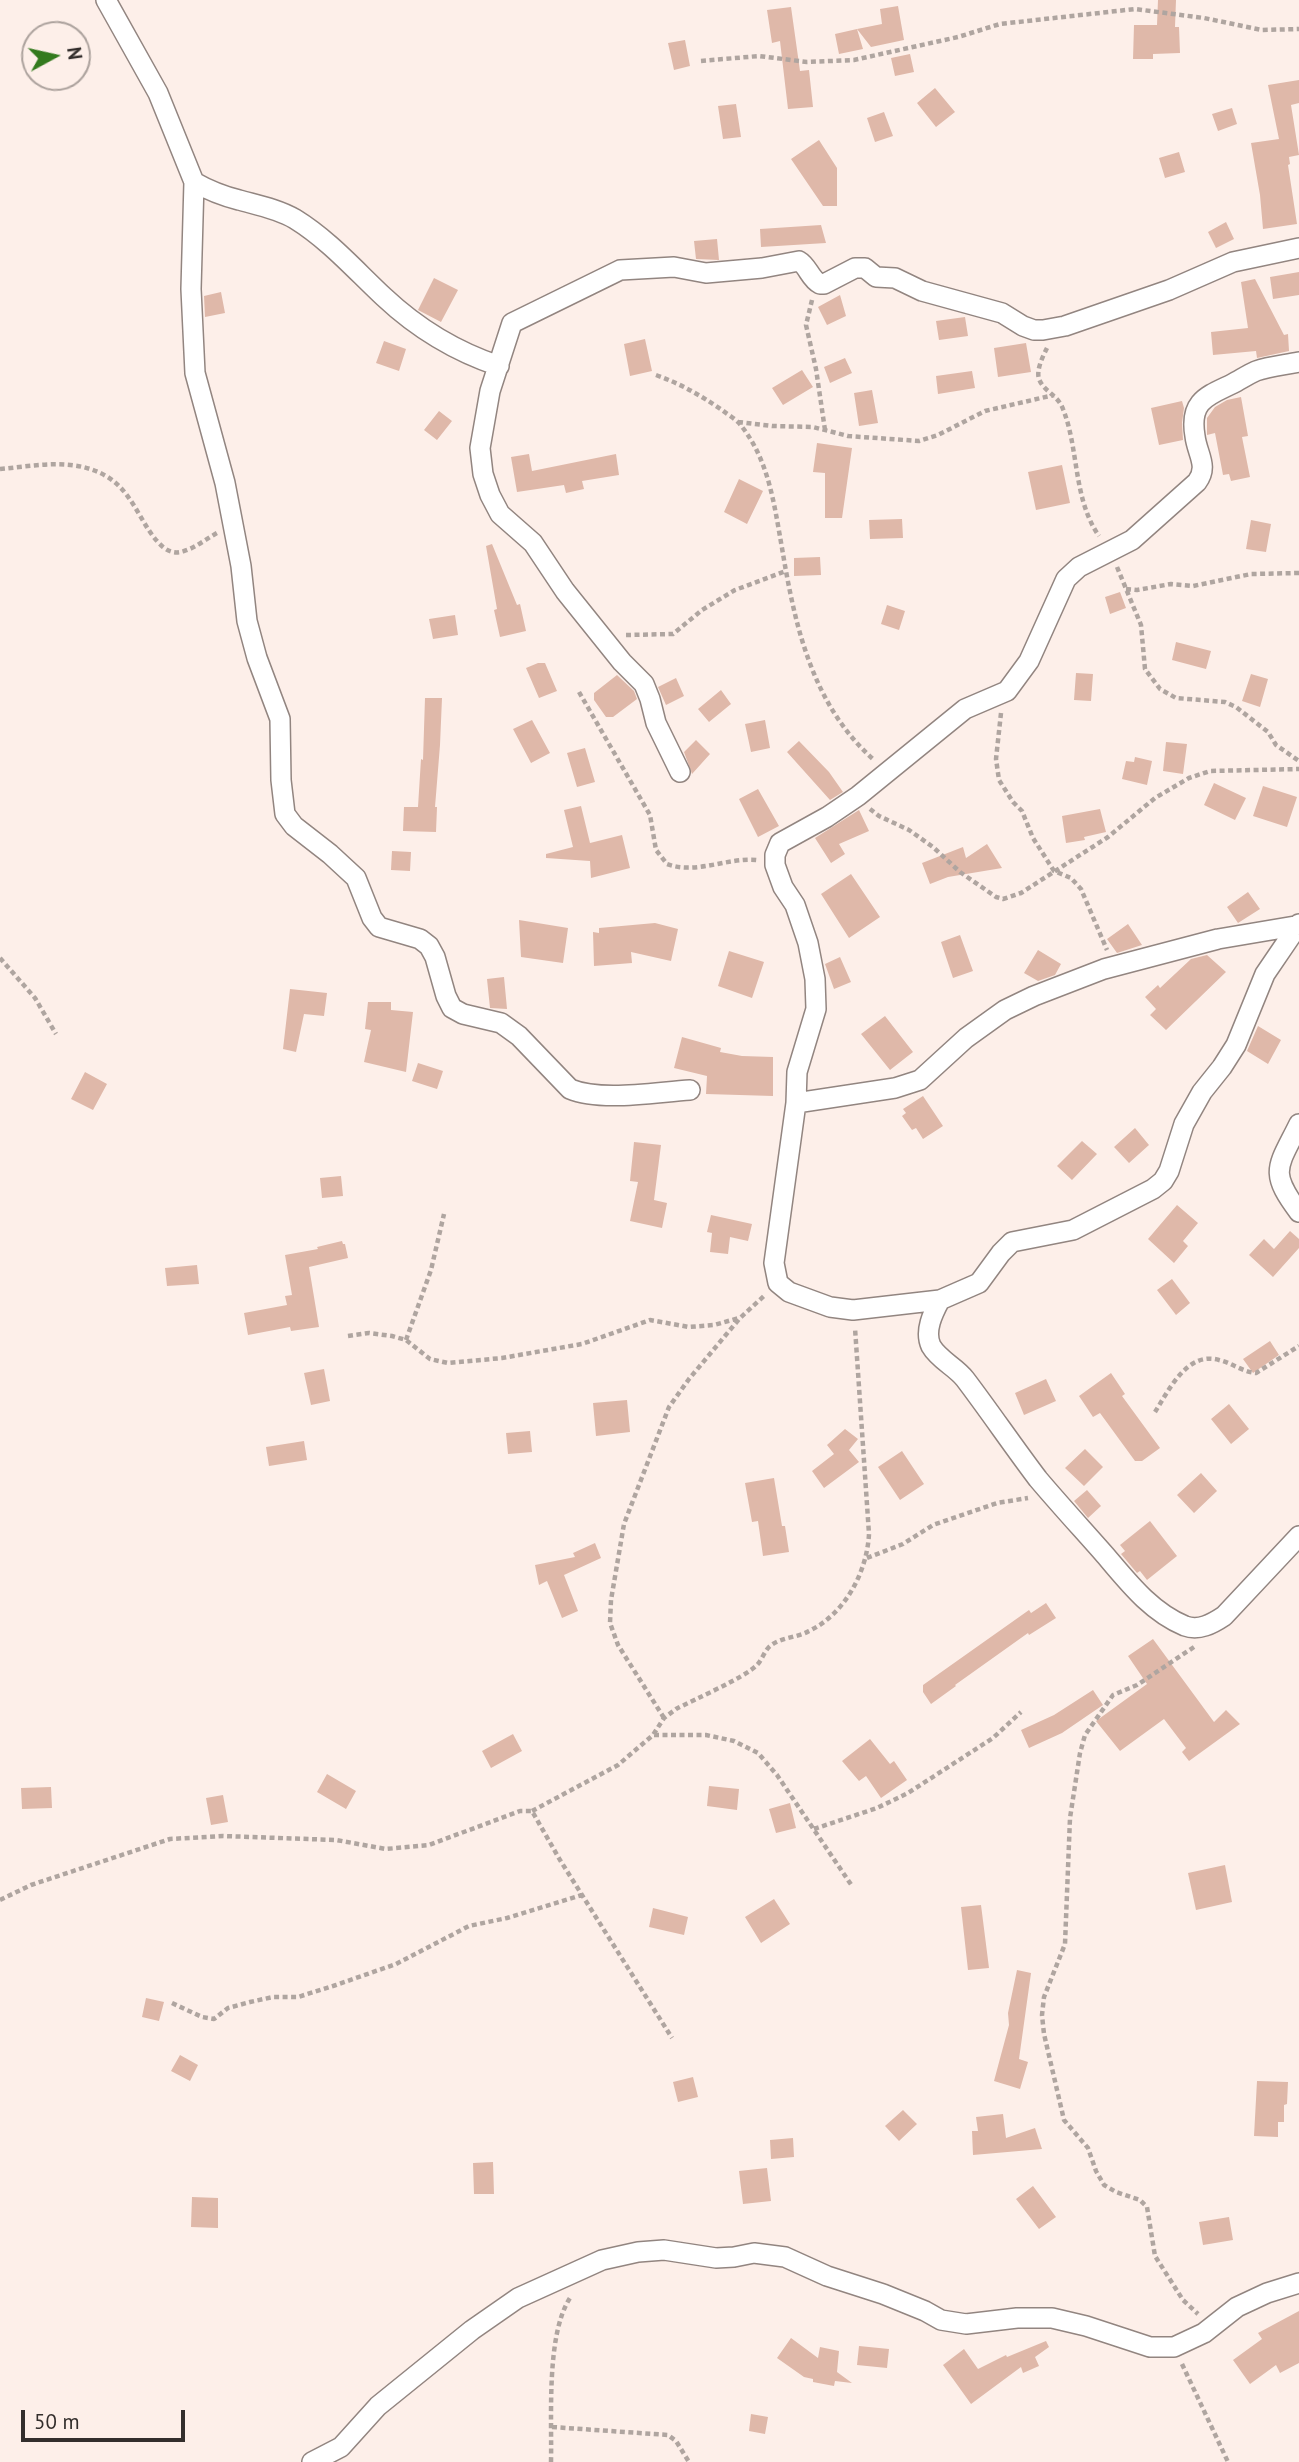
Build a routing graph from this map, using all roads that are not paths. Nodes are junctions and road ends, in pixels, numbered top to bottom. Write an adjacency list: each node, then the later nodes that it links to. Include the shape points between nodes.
1 (106, 0): 2 (street, via 158,93)
2 (194, 182): 5 (street, via 293,218 326,241 416,323 465,354); 8 (street, via 191,289 195,373 225,483 247,621 280,719 285,814 356,878 379,927 429,946 452,1008 510,1029 569,1089 608,1094)
3 (1299, 248): 5 (street, via 1233,262 1065,326 1034,330 1002,313 922,291 895,278 876,277 865,268 855,268 824,284 816,282 799,261 706,273 674,267 620,270 512,323)
4 (1299, 362): 9 (street, via 1252,373 1201,400 1194,433 1202,475 1132,540 1079,567 1066,579 1015,682 1003,693 965,709 858,796 780,844 775,864 801,920 815,979 816,1009 797,1072)
5 (499, 366): 6 (street, via 480,447 490,495 500,514 533,543 565,591 644,684 656,723)
6 (680, 772)
7 (1297, 925): 9 (street, via 1218,939 1064,984 1005,1010 920,1080); 12 (street, via 1265,974 1236,1045 1184,1124 1163,1181 1073,1230 1012,1242 979,1283)
8 (690, 1090)
9 (796, 1103): 12 (street, via 774,1263 778,1283 813,1302 853,1310)
10 (1299, 1124): 11 (street, via 1281,1161 1279,1183)
11 (1299, 1212)
12 (940, 1300): 13 (street, via 932,1316 930,1345 963,1376 1052,1494 1131,1587 1157,1609 1187,1627 1211,1624 1224,1616)
13 (1299, 1536)
14 (1299, 2283): 15 (street, via 1237,2308 1174,2347 1150,2347 1052,2318 966,2324 940,2320 785,2257 638,2252 603,2260 518,2298 378,2406 341,2447)
15 (312, 2462)

